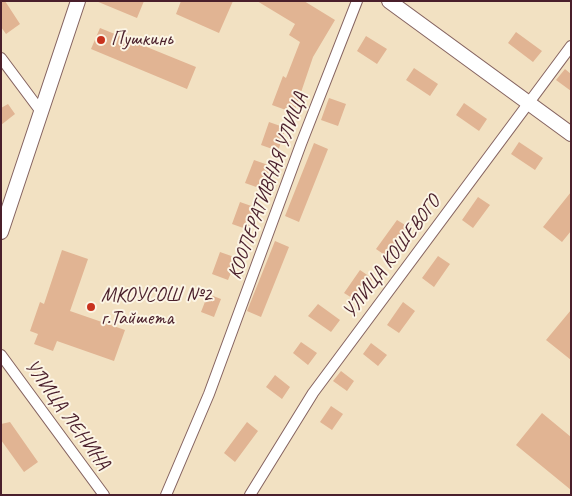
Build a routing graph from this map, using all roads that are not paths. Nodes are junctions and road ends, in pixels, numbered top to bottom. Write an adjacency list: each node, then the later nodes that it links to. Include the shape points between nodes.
1 (78, 1): 7 (main road)
2 (357, 1): 12 (street, КООПЕРАТИВНАЯ УЛИЦА, via 209,394)
3 (389, 1): 6 (main road)
4 (571, 46): 6 (street, УЛИЦА КОШЕВОГО)
5 (1, 58): 7 (street)
6 (529, 102): 8 (main road); 13 (street, УЛИЦА КОШЕВОГО, via 313,393)
7 (42, 113): 9 (main road)
8 (571, 134)
9 (1, 232)
10 (1, 355): 11 (street, УЛИЦА ЛЕНИНА)
11 (104, 495)
12 (166, 495)
13 (250, 495)

